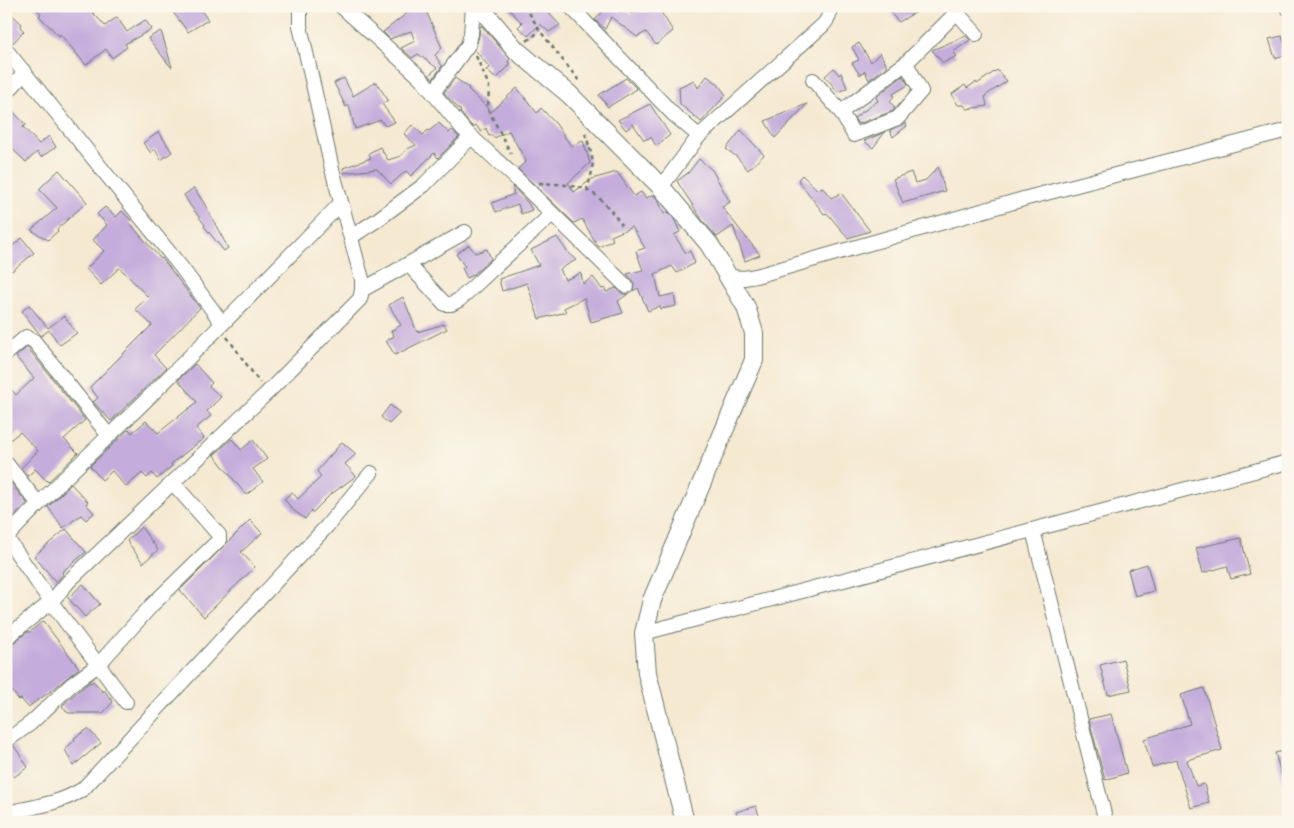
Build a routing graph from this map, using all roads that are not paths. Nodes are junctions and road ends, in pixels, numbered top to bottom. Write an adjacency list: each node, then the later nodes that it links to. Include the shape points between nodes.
1 (300, 6): 20 (street, via 300,26)
2 (341, 6): 13 (street, via 420,77)
3 (473, 6): 13 (street, via 468,45)
4 (479, 6): 19 (street, via 516,50 569,94)
5 (570, 6): 17 (street, via 673,114)
6 (828, 6): 17 (street, via 829,18 823,25)
7 (954, 9): 8 (street); 10 (street)
8 (976, 34)
9 (6, 50): 11 (street)
10 (906, 63): 15 (street); 15 (street, via 921,91 898,118 854,135)
11 (25, 72): 14 (street); 28 (street)
12 (813, 80): 15 (street)
13 (433, 93): 18 (street)
14 (6, 94)
15 (841, 112)
16 (1288, 130): 25 (street, via 1027,198 756,276)
17 (700, 136): 19 (street)
18 (471, 137): 21 (street); 23 (street, via 424,185)
19 (661, 187): 25 (street, via 709,244)
20 (341, 203): 23 (street); 28 (street)
21 (552, 214): 24 (street, via 451,304 445,304); 26 (street)
22 (465, 232): 24 (street)
23 (351, 238): 27 (street)
24 (409, 265): 27 (street)
25 (730, 277): 39 (street, via 746,306 754,333 754,360 652,600)
26 (626, 286)
27 (362, 290): 34 (street, via 353,307)
28 (222, 323): 30 (street)
29 (7, 353): 30 (street, via 26,337 34,341)
30 (109, 436): 35 (street)
31 (1288, 462): 36 (street)
32 (6, 463): 35 (street)
33 (371, 474): 44 (street, via 327,526 83,789 71,797)
34 (173, 483): 38 (street); 41 (street, via 219,540 152,605)
35 (38, 503): 37 (street)
36 (1033, 530): 39 (street); 46 (street)
37 (6, 537): 38 (street)
38 (51, 602): 40 (street); 41 (street)
39 (644, 633): 45 (street, via 647,673)
40 (6, 638)
41 (98, 665): 42 (street); 43 (street)
42 (126, 702)
43 (6, 741)
44 (6, 813)
45 (685, 822)
46 (1106, 822)

